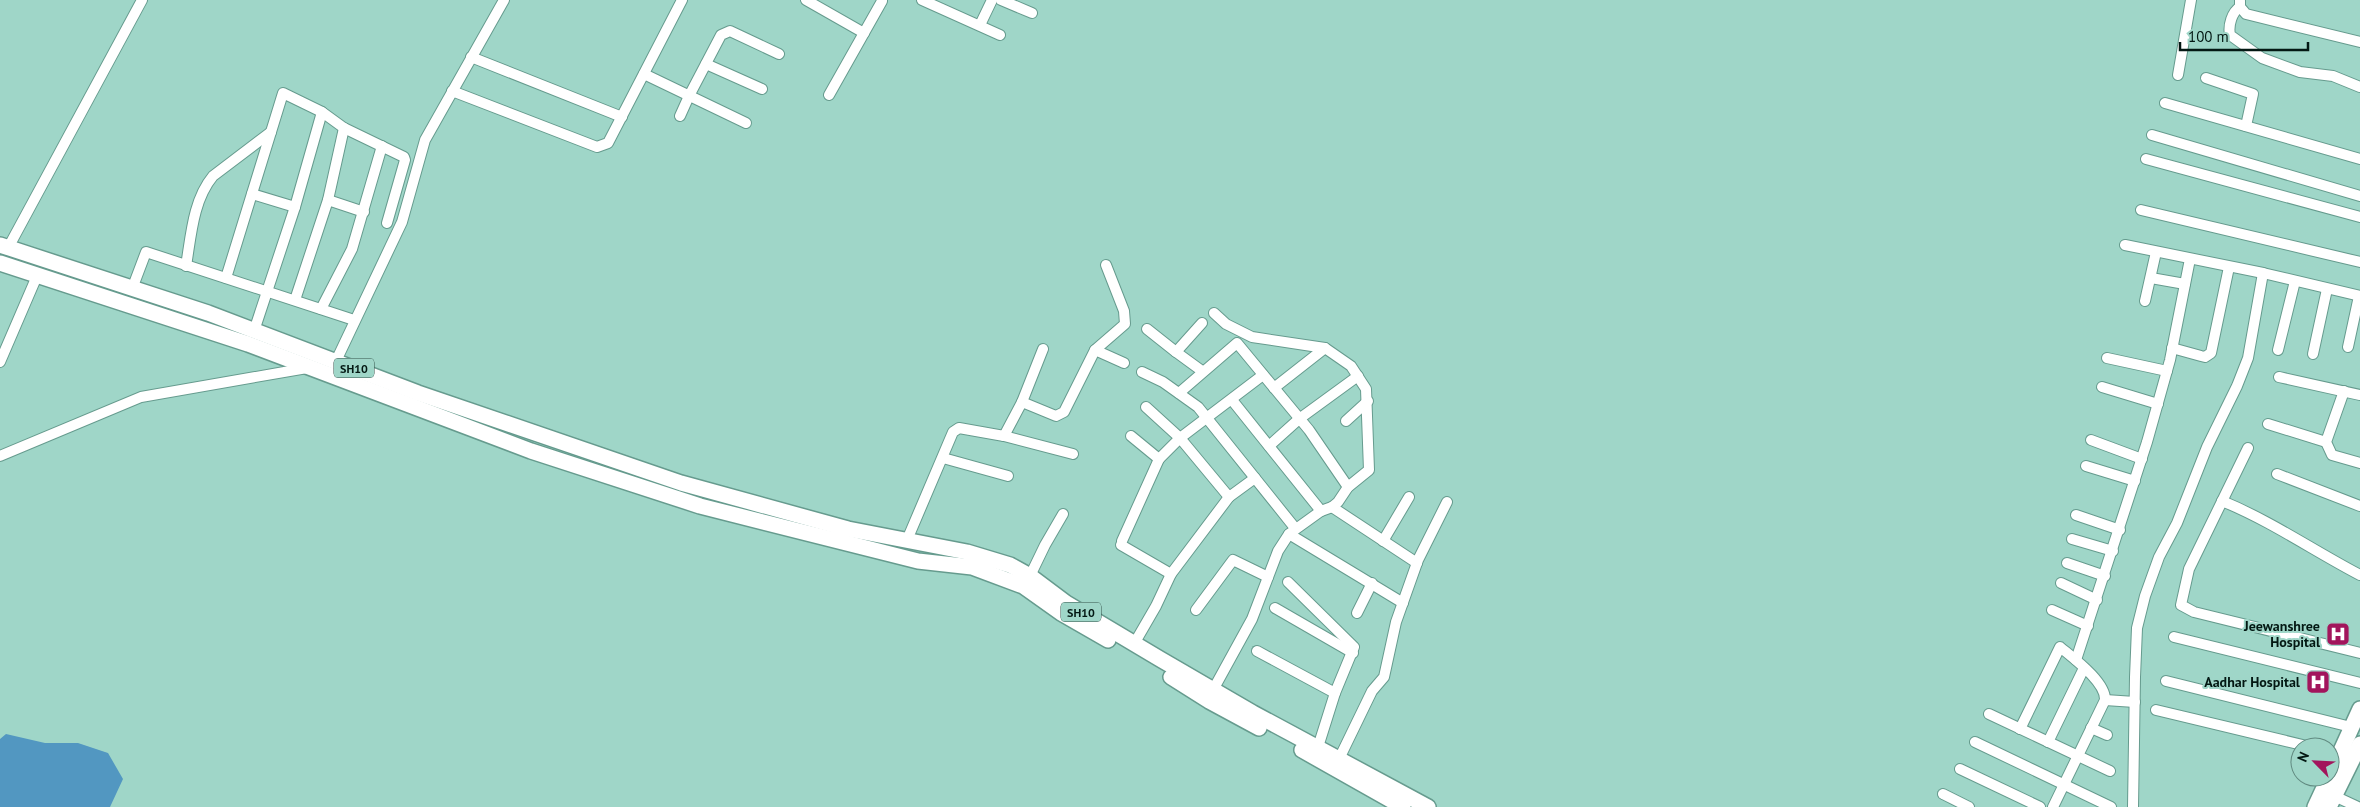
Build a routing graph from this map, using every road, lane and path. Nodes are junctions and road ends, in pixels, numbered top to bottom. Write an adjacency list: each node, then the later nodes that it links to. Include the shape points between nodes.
1 (142, 0): 48 (street)
2 (504, 0): 17 (street)
3 (682, 0): 19 (street)
4 (806, 0): 13 (street)
5 (922, 0): 12 (street)
6 (992, 0): 12 (street)
7 (1001, 0): 11 (street)
8 (2191, 0): 20 (street)
9 (882, 1): 13 (street)
10 (2240, 3): 15 (street, via 2246,14); 22 (street, via 2233,14 2230,35 2262,58 2300,72 2333,76)
11 (1032, 12)
12 (980, 26): 14 (street)
13 (864, 32): 25 (street)
14 (1000, 35)
15 (2360, 42)
16 (779, 54): 18 (street, via 730,31 721,35)
17 (471, 57): 24 (street); 30 (street)
18 (706, 64): 23 (street); 26 (street)
19 (644, 74): 26 (street); 30 (street)
20 (2178, 76)
21 (2206, 78): 32 (street, via 2254,94)
22 (2360, 87)
23 (762, 89)
24 (452, 91): 30 (street, via 597,147 608,143); 70 (street, via 425,140 402,222)
25 (829, 95)
26 (689, 96): 29 (street); 31 (street)
27 (2165, 103): 32 (street)
28 (322, 112): 33 (street); 34 (street, via 283,94); 42 (street)
29 (680, 116)
30 (622, 117)
31 (746, 123)
32 (2246, 126): 38 (street)
33 (344, 128): 36 (street); 41 (street)
34 (271, 132): 39 (street); 54 (street, via 207,183 193,219)
35 (2152, 135): 40 (street)
36 (382, 146): 44 (street); 46 (street, via 401,153 406,160)
37 (2146, 159): 45 (street)
38 (2360, 159)
39 (252, 194): 42 (street); 58 (street)
40 (2360, 196)
41 (328, 200): 44 (street); 66 (street)
42 (295, 206): 64 (street)
43 (2142, 210): 51 (street)
44 (364, 212): 68 (street, via 352,249)
45 (2360, 217)
46 (387, 223)
47 (2125, 245): 49 (street)
48 (4, 246): 62 (main road, SH10)
49 (2156, 252): 50 (street); 59 (street)
50 (2190, 259): 55 (street); 61 (street)
51 (2360, 262)
52 (0, 263): 57 (main road, SH10)
53 (1106, 265): 79 (street, via 1124,311 1125,324)
54 (186, 266): 58 (street); 62 (street, via 146,252)
55 (2229, 267): 56 (street); 77 (street, via 2210,353 2205,357)
56 (2263, 273): 60 (street); 173 (street, via 2248,358 2177,523 2159,557 2145,596 2137,628)
57 (37, 276): 74 (street); 87 (main road, SH10)
58 (226, 278): 64 (street)
59 (2151, 278): 61 (street); 67 (street)
60 (2295, 281): 63 (street); 80 (street)
61 (2185, 284): 77 (street)
62 (132, 289): 73 (main road, SH10)
63 (2327, 289): 65 (street); 82 (street)
64 (267, 291): 66 (street); 73 (street)
65 (2359, 296): 75 (street)
66 (295, 300): 68 (street)
67 (2145, 301)
68 (321, 309): 70 (street)
69 (1214, 313): 76 (street, via 1226,324 1252,337)
70 (354, 320): 84 (street)
71 (1202, 323): 81 (street)
72 (1147, 329): 81 (street)
73 (254, 330): 84 (main road, SH10)
74 (4, 341): 85 (street)
75 (2348, 347)
76 (1325, 348): 93 (street, via 1351,366); 96 (street)
77 (2172, 348): 89 (street)
78 (1043, 349): 102 (street)
79 (1095, 350): 86 (street); 102 (street, via 1064,412 1056,416)
80 (2278, 350)
81 (1176, 352): 88 (street)
82 (2314, 354)
83 (2107, 358): 89 (street)
84 (336, 361): 92 (main road, SH10)
85 (0, 362)
86 (1124, 363)
87 (310, 367): 92 (main road, SH10); 117 (street, via 141,397)
88 (1202, 371): 91 (street, via 1237,343); 98 (street)
89 (2167, 371): 103 (street)
90 (1142, 372): 98 (street)
91 (1264, 375): 96 (street); 100 (street)
92 (354, 376): 140 (main road, SH10, via 418,393 681,483 848,529); 166 (main road, SH10, via 531,451 700,506 918,561 972,567 1022,586 1061,613)
93 (1358, 376): 101 (street, via 1366,389); 106 (street)
94 (2279, 376): 97 (street)
95 (2102, 387): 103 (street)
96 (1274, 388): 106 (street)
97 (2344, 391): 99 (street); 113 (street)
98 (1179, 393): 105 (street)
99 (2360, 395)
100 (1232, 400): 105 (street); 114 (street)
101 (1368, 401): 107 (street); 127 (street, via 1370,470)
102 (1022, 402): 109 (street)
103 (2158, 404): 120 (street)
104 (1146, 407): 111 (street)
105 (1208, 418): 111 (street); 125 (street)
106 (1299, 419): 114 (street); 127 (street)
107 (1346, 420)
108 (2268, 424): 113 (street)
109 (1004, 436): 116 (street); 118 (street, via 959,428 954,432)
110 (1131, 436): 119 (street)
111 (1180, 438): 119 (street); 128 (street)
112 (2091, 440): 120 (street)
113 (2326, 442): 121 (street, via 2332,455)
114 (1268, 446): 134 (street)
115 (2248, 448): 130 (street)
116 (1073, 454)
117 (0, 456)
118 (943, 458): 124 (street); 140 (street)
119 (1159, 459): 145 (street, via 1121,543)
120 (2142, 459): 126 (street)
121 (2360, 463)
122 (2086, 466): 126 (street)
123 (2277, 474): 132 (street)
124 (1008, 476)
125 (1254, 478): 128 (street); 138 (street)
126 (2135, 480): 137 (street)
127 (1348, 487): 133 (street)
128 (1229, 496): 145 (street)
129 (1409, 497): 141 (street)
130 (2222, 501): 148 (street, via 2251,513); 164 (street, via 2190,569 2181,605 2194,612)
131 (1447, 502): 143 (street)
132 (2360, 506)
133 (1332, 508): 134 (street); 141 (street)
134 (1321, 511): 138 (street)
135 (1063, 514): 146 (street)
136 (2076, 515): 137 (street)
137 (2120, 530): 142 (street)
138 (1292, 531): 149 (street, via 1278,551); 151 (street)
139 (2072, 539): 142 (street)
140 (907, 540): 146 (main road, SH10, via 996,559)
141 (1383, 541): 143 (street)
142 (2113, 551): 147 (street)
143 (1417, 563): 154 (street)
144 (2067, 563): 147 (street)
145 (1171, 574): 161 (street)
146 (1030, 576): 161 (main road, SH10, via 1066,603)
147 (2105, 576): 153 (street)
148 (2360, 576)
149 (1268, 577): 156 (street, via 1233,560); 170 (street, via 1252,620)
150 (1288, 582): 163 (street, via 1353,645)
151 (1372, 583): 154 (street); 158 (street)
152 (2061, 583): 153 (street)
153 (2097, 600): 159 (street)
154 (1403, 603): 188 (street, via 1384,677 1369,697)
155 (1275, 608): 163 (street)
156 (1196, 610)
157 (2052, 610): 159 (street)
158 (1357, 613)
159 (2088, 626): 165 (street)
160 (2174, 637): 169 (street)
161 (1134, 644): 166 (main road, SH10)
162 (1258, 652): 171 (street)
163 (1353, 653): 171 (street)
164 (2360, 654)
165 (2076, 660): 167 (street); 179 (street, via 2060,647)
166 (1158, 664): 170 (main road, SH10); 194 (main road, SH10, via 1209,701)
167 (2084, 668): 172 (street, via 2103,689); 182 (street)
168 (2166, 681): 177 (street)
169 (2360, 683)
170 (1213, 690): 185 (main road, SH10)
171 (1335, 693): 185 (street)
172 (2105, 700): 173 (street); 178 (street)
173 (2135, 702): 200 (street)
174 (2360, 709): 177 (main road)
175 (2156, 710): 183 (street)
176 (1989, 714): 179 (street)
177 (2351, 727): 186 (main road)
178 (2091, 728): 180 (street); 187 (street)
179 (2020, 729): 182 (street)
180 (2107, 735)
181 (1975, 742): 191 (street)
182 (2048, 742): 187 (street)
183 (2290, 742)
184 (2360, 744): 186 (main road)
185 (1318, 747): 188 (main road, SH10)
186 (2341, 755): 193 (main road)
187 (2078, 756): 190 (street); 191 (street)
188 (1340, 759): 195 (main road, SH10)
189 (1960, 769): 197 (street)
190 (2110, 771)
191 (2063, 786): 198 (street); 199 (street)
192 (1943, 794): 196 (street)
193 (2329, 798): 201 (main road); 202 (street)
194 (1403, 807)
195 (1428, 807)
196 (1969, 807)
197 (2040, 807)
198 (2052, 807)
199 (2111, 807)
200 (2133, 807)
201 (2315, 807)
202 (2358, 807)

